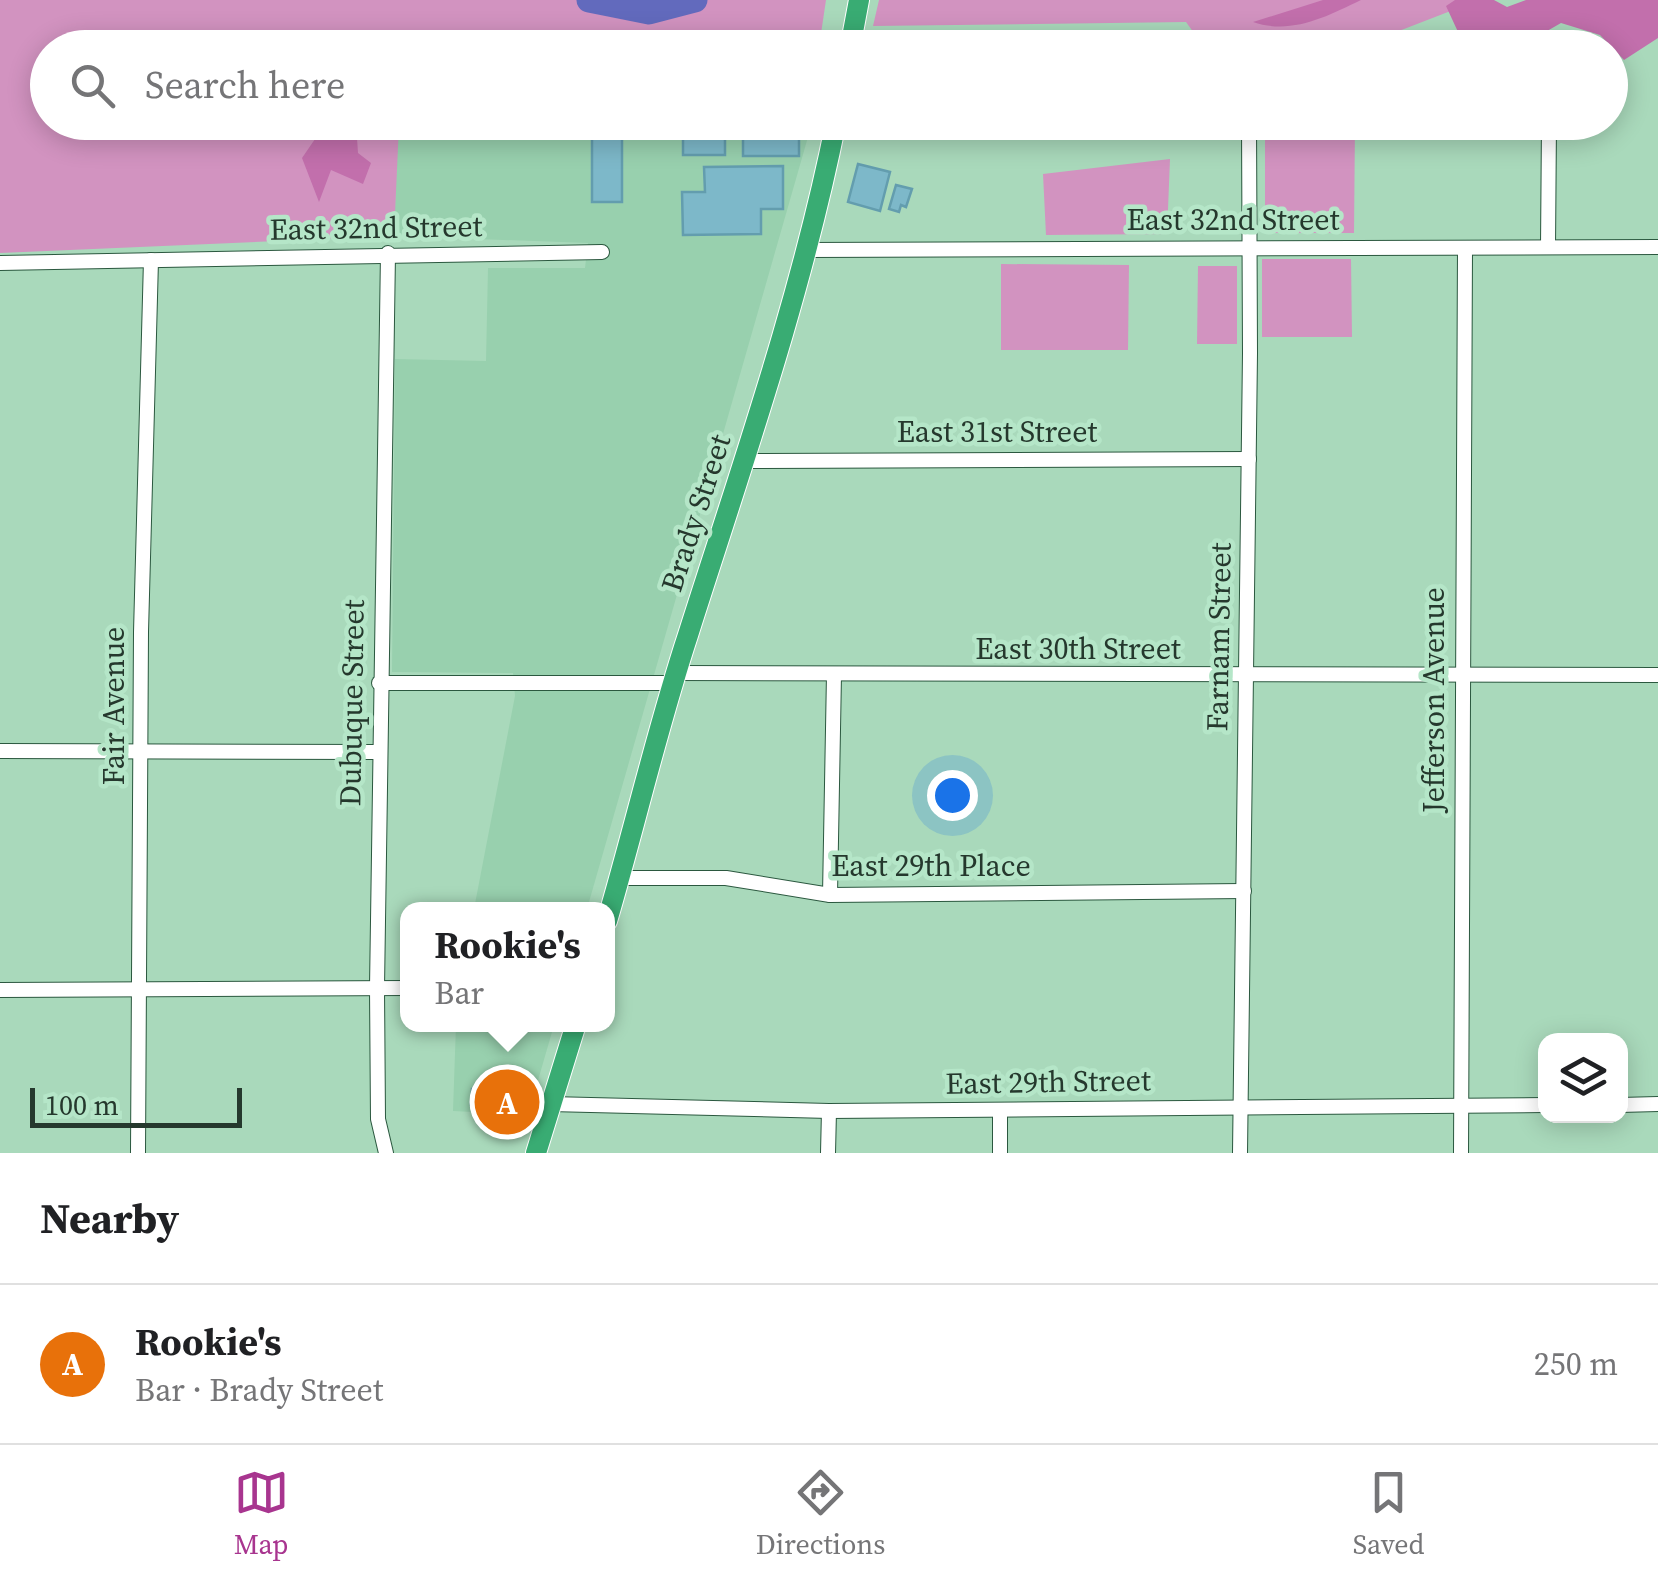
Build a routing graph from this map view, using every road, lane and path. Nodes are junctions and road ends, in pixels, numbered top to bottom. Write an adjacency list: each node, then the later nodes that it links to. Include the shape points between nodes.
1 (860, 0): 2 (highway)
2 (854, 30)
3 (832, 140): 10 (highway, Brady Street)
4 (1249, 140): 6 (street, Farnam Street)
5 (1549, 140): 7 (street)
6 (1250, 247): 9 (street, East 32nd Street); 10 (street, East 32nd Street); 15 (street, Farnam Street)
7 (1548, 247): 8 (street, East 32nd Street); 9 (street, East 32nd Street)
8 (1658, 247)
9 (1465, 248): 19 (street, Jefferson Avenue)
10 (808, 250): 16 (highway, Brady Street)
11 (602, 252): 12 (street, East 32nd Street)
12 (388, 254): 13 (street, East 32nd Street); 22 (street, Dubuque Street)
13 (151, 260): 14 (street, East 32nd Street); 24 (street, Fair Avenue)
14 (0, 263)
15 (1249, 458): 16 (street, East 31st Street); 21 (street, Farnam Street)
16 (744, 461): 20 (highway, Brady Street)
17 (834, 674): 20 (street, East 30th Street); 21 (street, East 30th Street); 28 (street)
18 (1658, 675): 19 (street, East 30th Street)
19 (1462, 676): 21 (street, East 30th Street); 39 (street, Jefferson Avenue)
20 (675, 678): 22 (street, East 30th Street); 26 (highway, Brady Street)
21 (1246, 678): 27 (street, Farnam Street)
22 (379, 684): 25 (street, Dubuque Street)
23 (0, 751): 24 (street)
24 (141, 752): 25 (street); 33 (street, Fair Avenue)
25 (378, 752): 30 (street, Dubuque Street)
26 (620, 878): 28 (street, East 29th Place, via 726,878); 29 (highway, Brady Street)
27 (1244, 891): 28 (street, East 29th Place); 40 (street, Farnam Street)
28 (830, 895)
29 (613, 902)
30 (377, 988): 31 (street); 33 (street); 44 (street, Dubuque Street, via 378,1118)
31 (400, 988)
32 (0, 990): 33 (street)
33 (139, 990): 43 (street, Fair Avenue)
34 (573, 1032): 35 (highway)
35 (550, 1104): 42 (street, East 29th Street); 45 (highway)
36 (1628, 1104): 37 (street)
37 (1658, 1104)
38 (1538, 1105): 39 (street, East 29th Street)
39 (1461, 1106): 40 (street, East 29th Street); 49 (street, Jefferson Avenue)
40 (1241, 1108): 41 (street, East 29th Street); 48 (street, Farnam Street)
41 (1000, 1110): 42 (street, East 29th Street); 47 (street)
42 (828, 1112): 46 (street)
43 (138, 1153)
44 (386, 1153)
45 (536, 1153)
46 (828, 1153)
47 (1000, 1153)
48 (1240, 1153)
49 (1460, 1153)

